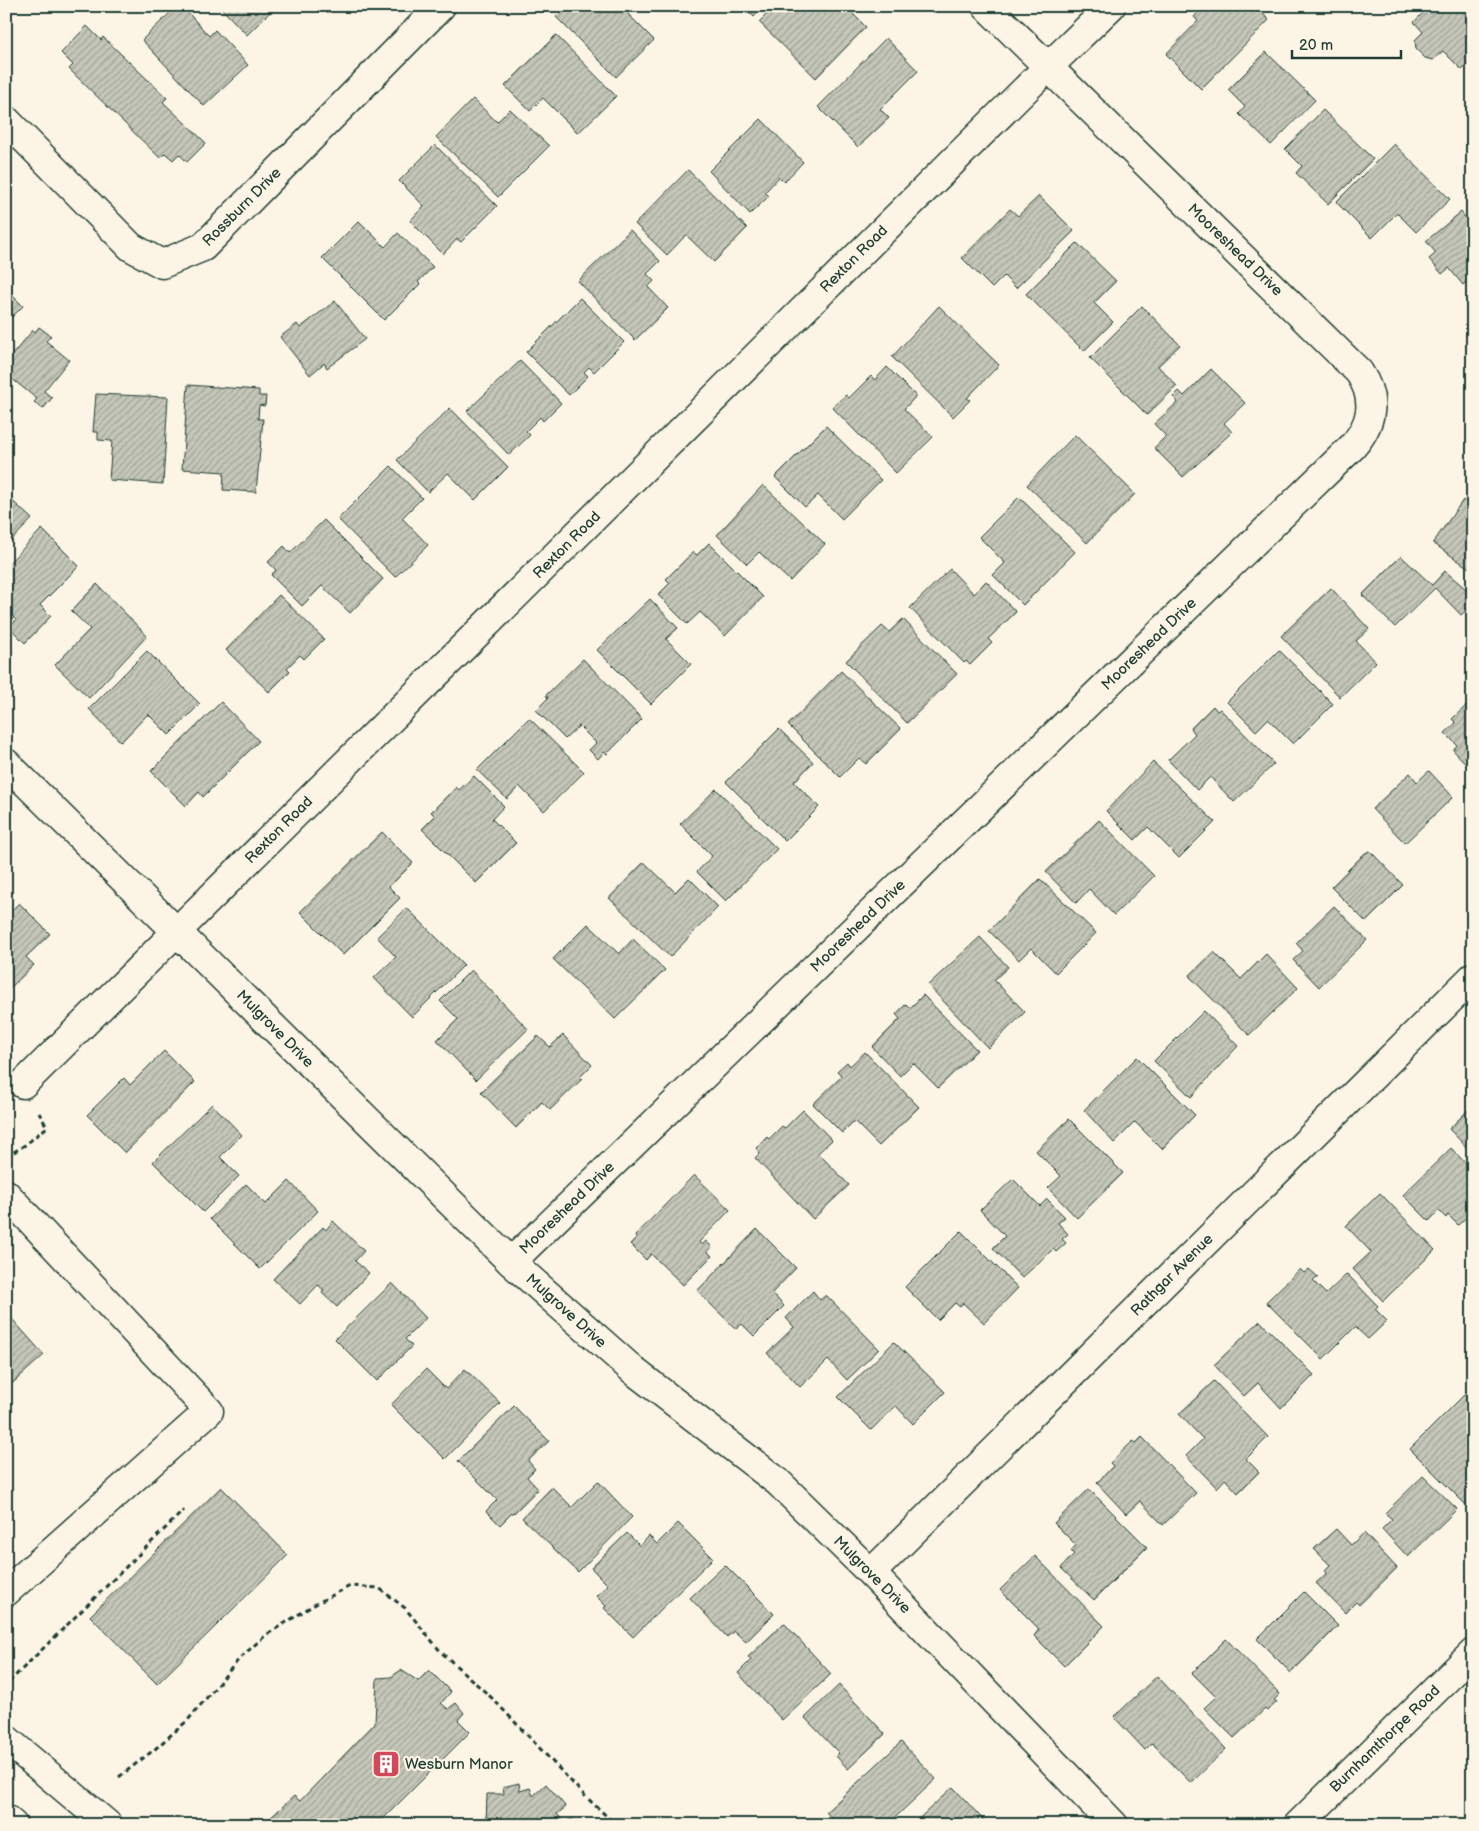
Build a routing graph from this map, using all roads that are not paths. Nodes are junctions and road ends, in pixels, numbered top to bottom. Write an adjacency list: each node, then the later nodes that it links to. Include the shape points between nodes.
1 (441, 6): 5 (street, Rossburn Drive, via 203,247 162,264 131,247)
2 (986, 6): 4 (street, Mooreshead Drive)
3 (1111, 6): 4 (street, Rexton Road)
4 (1048, 67): 7 (street, Rexton Road); 11 (street, Mooreshead Drive, via 1359,372 1369,390 1371,410 1365,430 1338,460)
5 (6, 120)
6 (6, 763): 7 (street, Mulgrove Drive)
7 (177, 931): 9 (street, Rexton Road); 11 (street, Mulgrove Drive)
8 (1473, 976): 12 (street, Rathgar Avenue)
9 (23, 1084)
10 (6, 1194): 13 (street, via 209,1411)
11 (511, 1262): 12 (street, Mulgrove Drive, via 634,1371 778,1482)
12 (871, 1573): 19 (street, Mulgrove Drive)
13 (6, 1592)
14 (1473, 1653): 20 (street, Burnhamthorpe Road)
15 (6, 1739): 18 (street)
16 (6, 1819): 17 (street)
17 (13, 1825)
18 (108, 1825)
19 (1114, 1825)
20 (1298, 1825)

